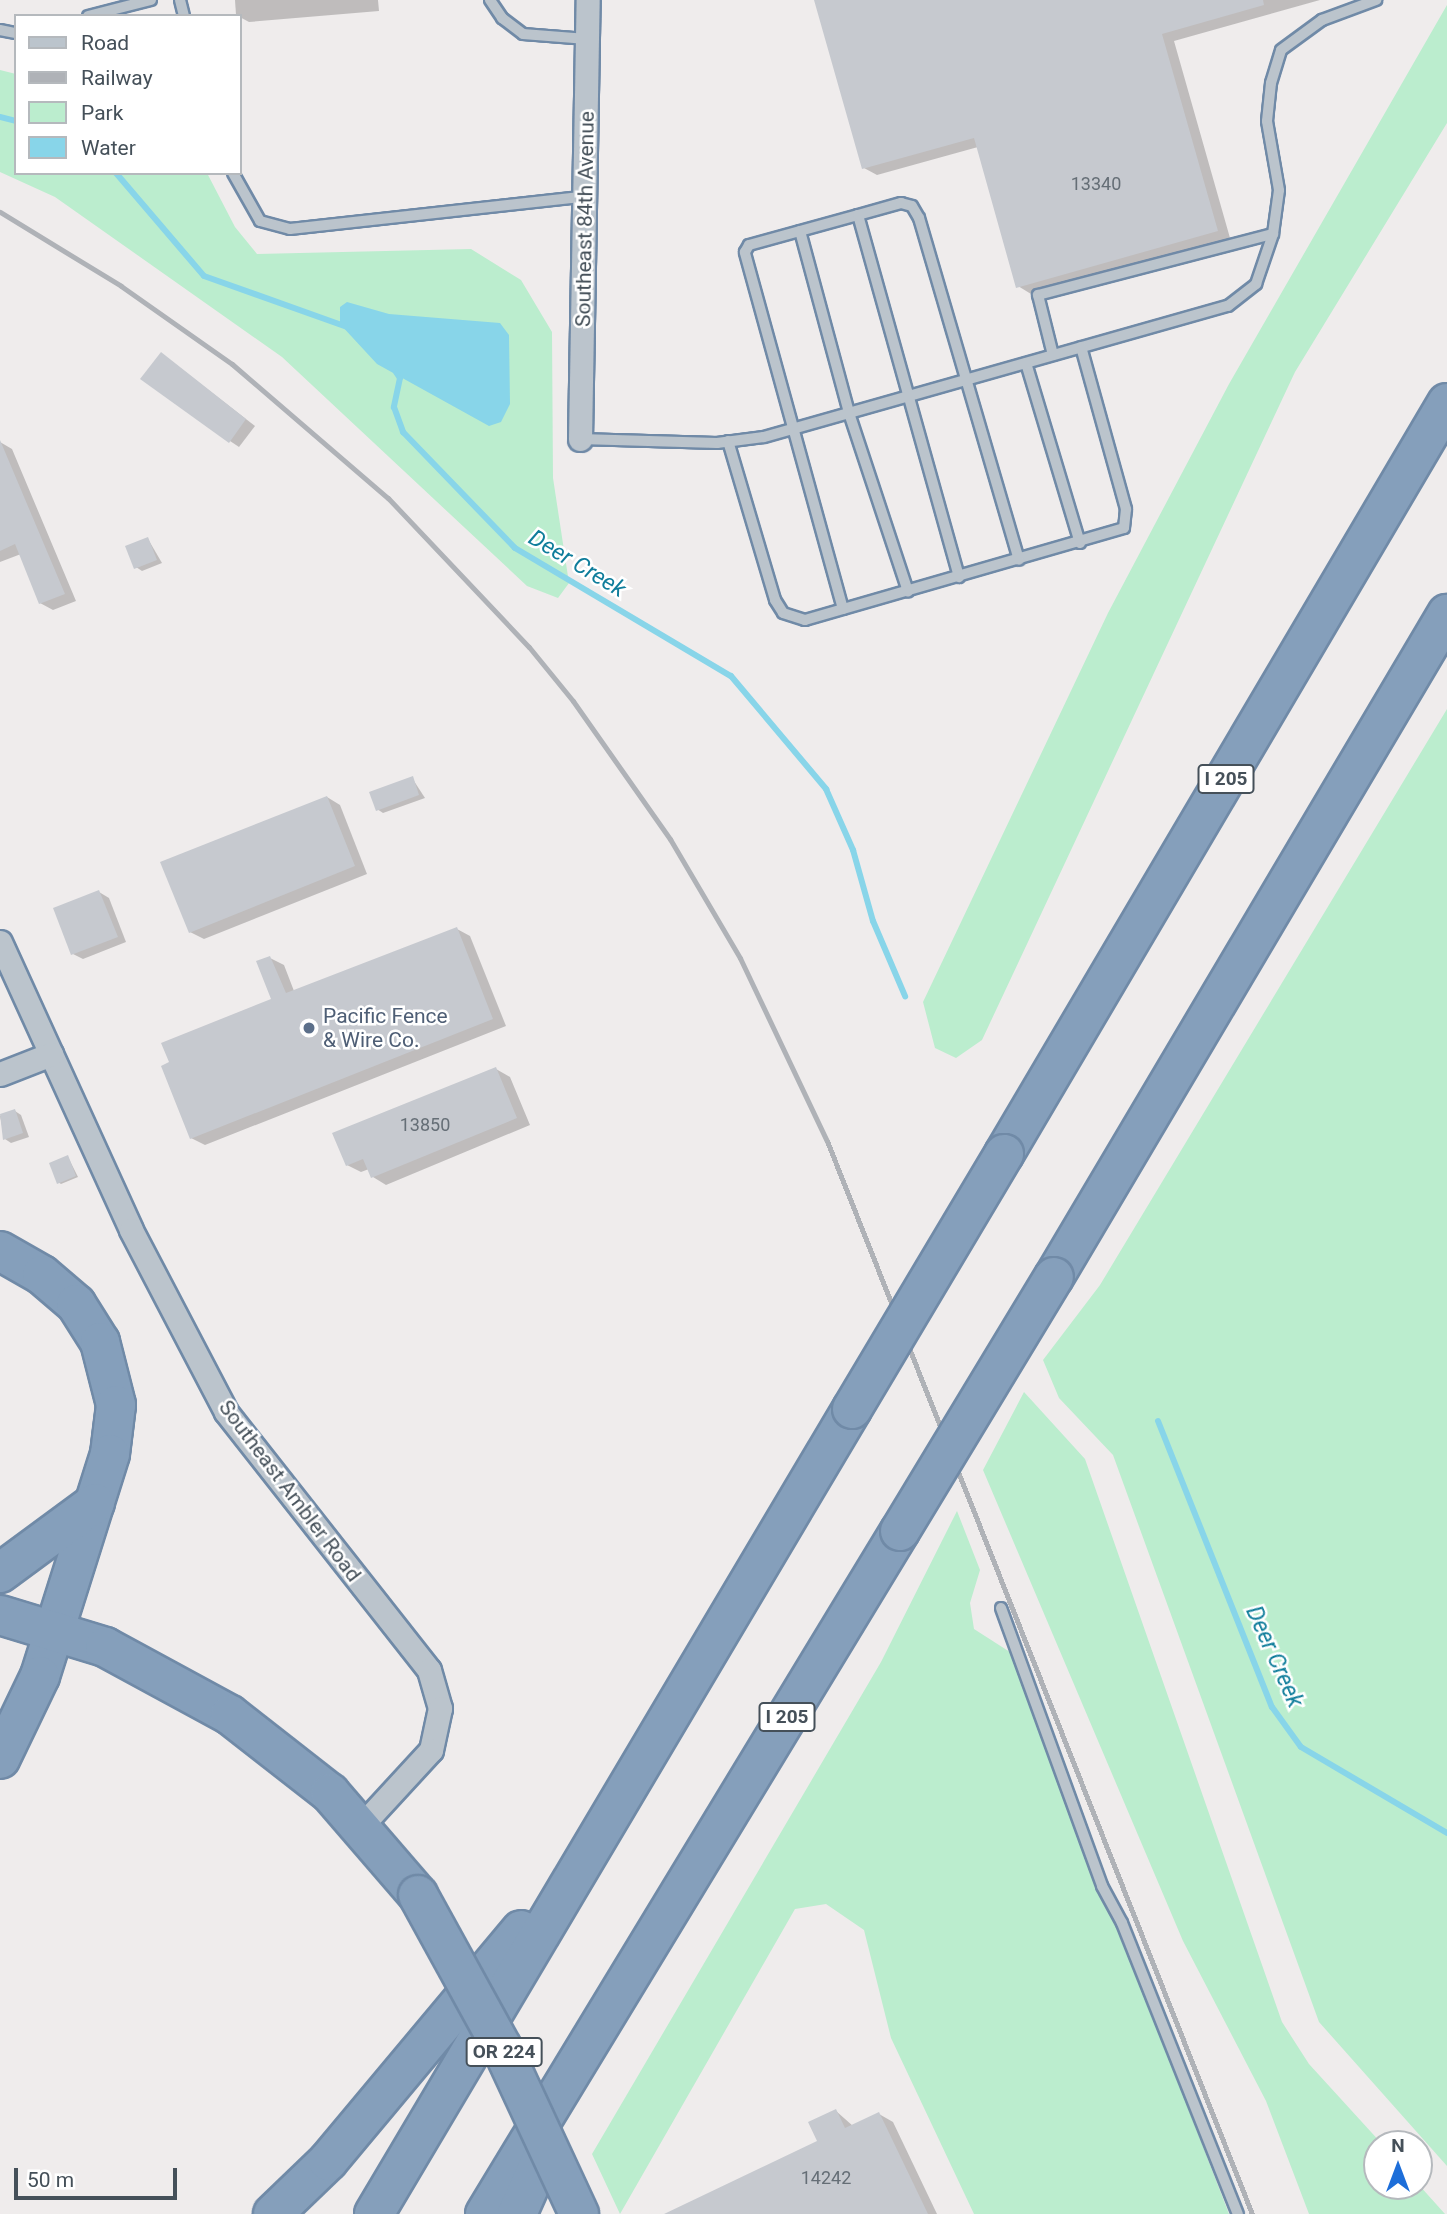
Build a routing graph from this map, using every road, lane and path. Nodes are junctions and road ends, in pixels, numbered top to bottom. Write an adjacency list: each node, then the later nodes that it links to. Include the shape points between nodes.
1 (151, 0): 5 (lane)
2 (490, 0): 6 (lane, via 502,18 523,34)
3 (588, 0): 6 (street, Southeast 84th Avenue)
4 (1376, 0): 11 (lane, via 1322,20 1281,50 1270,83 1267,121 1279,190)
5 (96, 14)
6 (587, 39): 8 (street, Southeast 84th Avenue)
7 (234, 175): 8 (lane, via 260,221 289,229)
8 (587, 196): 20 (street, Southeast 84th Avenue)
9 (858, 215): 10 (lane); 15 (lane, via 901,203 912,206); 16 (lane)
10 (800, 231): 18 (lane); 19 (lane, via 749,245 745,251)
11 (1273, 234): 12 (lane, via 1256,284 1228,306); 13 (lane, via 1038,295)
12 (1081, 347): 13 (lane); 22 (lane, via 1128,520 1124,528)
13 (1053, 355): 14 (lane)
14 (1026, 363): 15 (lane); 22 (lane)
15 (964, 380): 16 (lane); 23 (lane)
16 (908, 396): 18 (lane); 24 (lane)
17 (1447, 403): 39 (highway, I 205, bridge)
18 (849, 413): 19 (lane); 25 (lane)
19 (792, 429): 21 (lane); 26 (lane)
20 (580, 439): 21 (lane)
21 (728, 441): 26 (lane, via 775,600 783,613 805,620)
22 (1080, 543): 23 (lane)
23 (1019, 560): 24 (lane)
24 (959, 577): 25 (lane)
25 (908, 591): 26 (lane)
26 (843, 609)
27 (1447, 614): 40 (highway, I 205, bridge, via 1054,1277)
28 (0, 942): 29 (street, Southeast Ambler Road)
29 (51, 1054): 30 (street); 38 (street, Southeast Ambler Road, via 131,1230 226,1412 434,1682 441,1723 431,1750)
30 (0, 1074)
31 (0, 1251): 32 (highway, via 42,1275 76,1304 107,1361 115,1429)
32 (95, 1503): 33 (highway); 36 (highway)
33 (0, 1573)
34 (1001, 1608): 46 (lane, via 1102,1886 1122,1923)
35 (0, 1615): 36 (highway, OR 224)
36 (55, 1629): 37 (highway, via 40,1676); 38 (highway, OR 224, via 122,1655 230,1714 302,1768)
37 (0, 1759)
38 (362, 1825): 45 (highway, OR 224, bridge, via 418,1895 502,2048)
39 (596, 1839): 41 (highway, via 328,2161); 42 (highway, I 205)
40 (612, 2004): 43 (highway, I 205); 44 (highway)
41 (273, 2214)
42 (374, 2214)
43 (485, 2214)
44 (517, 2214)
45 (579, 2214)
46 (1238, 2214)

